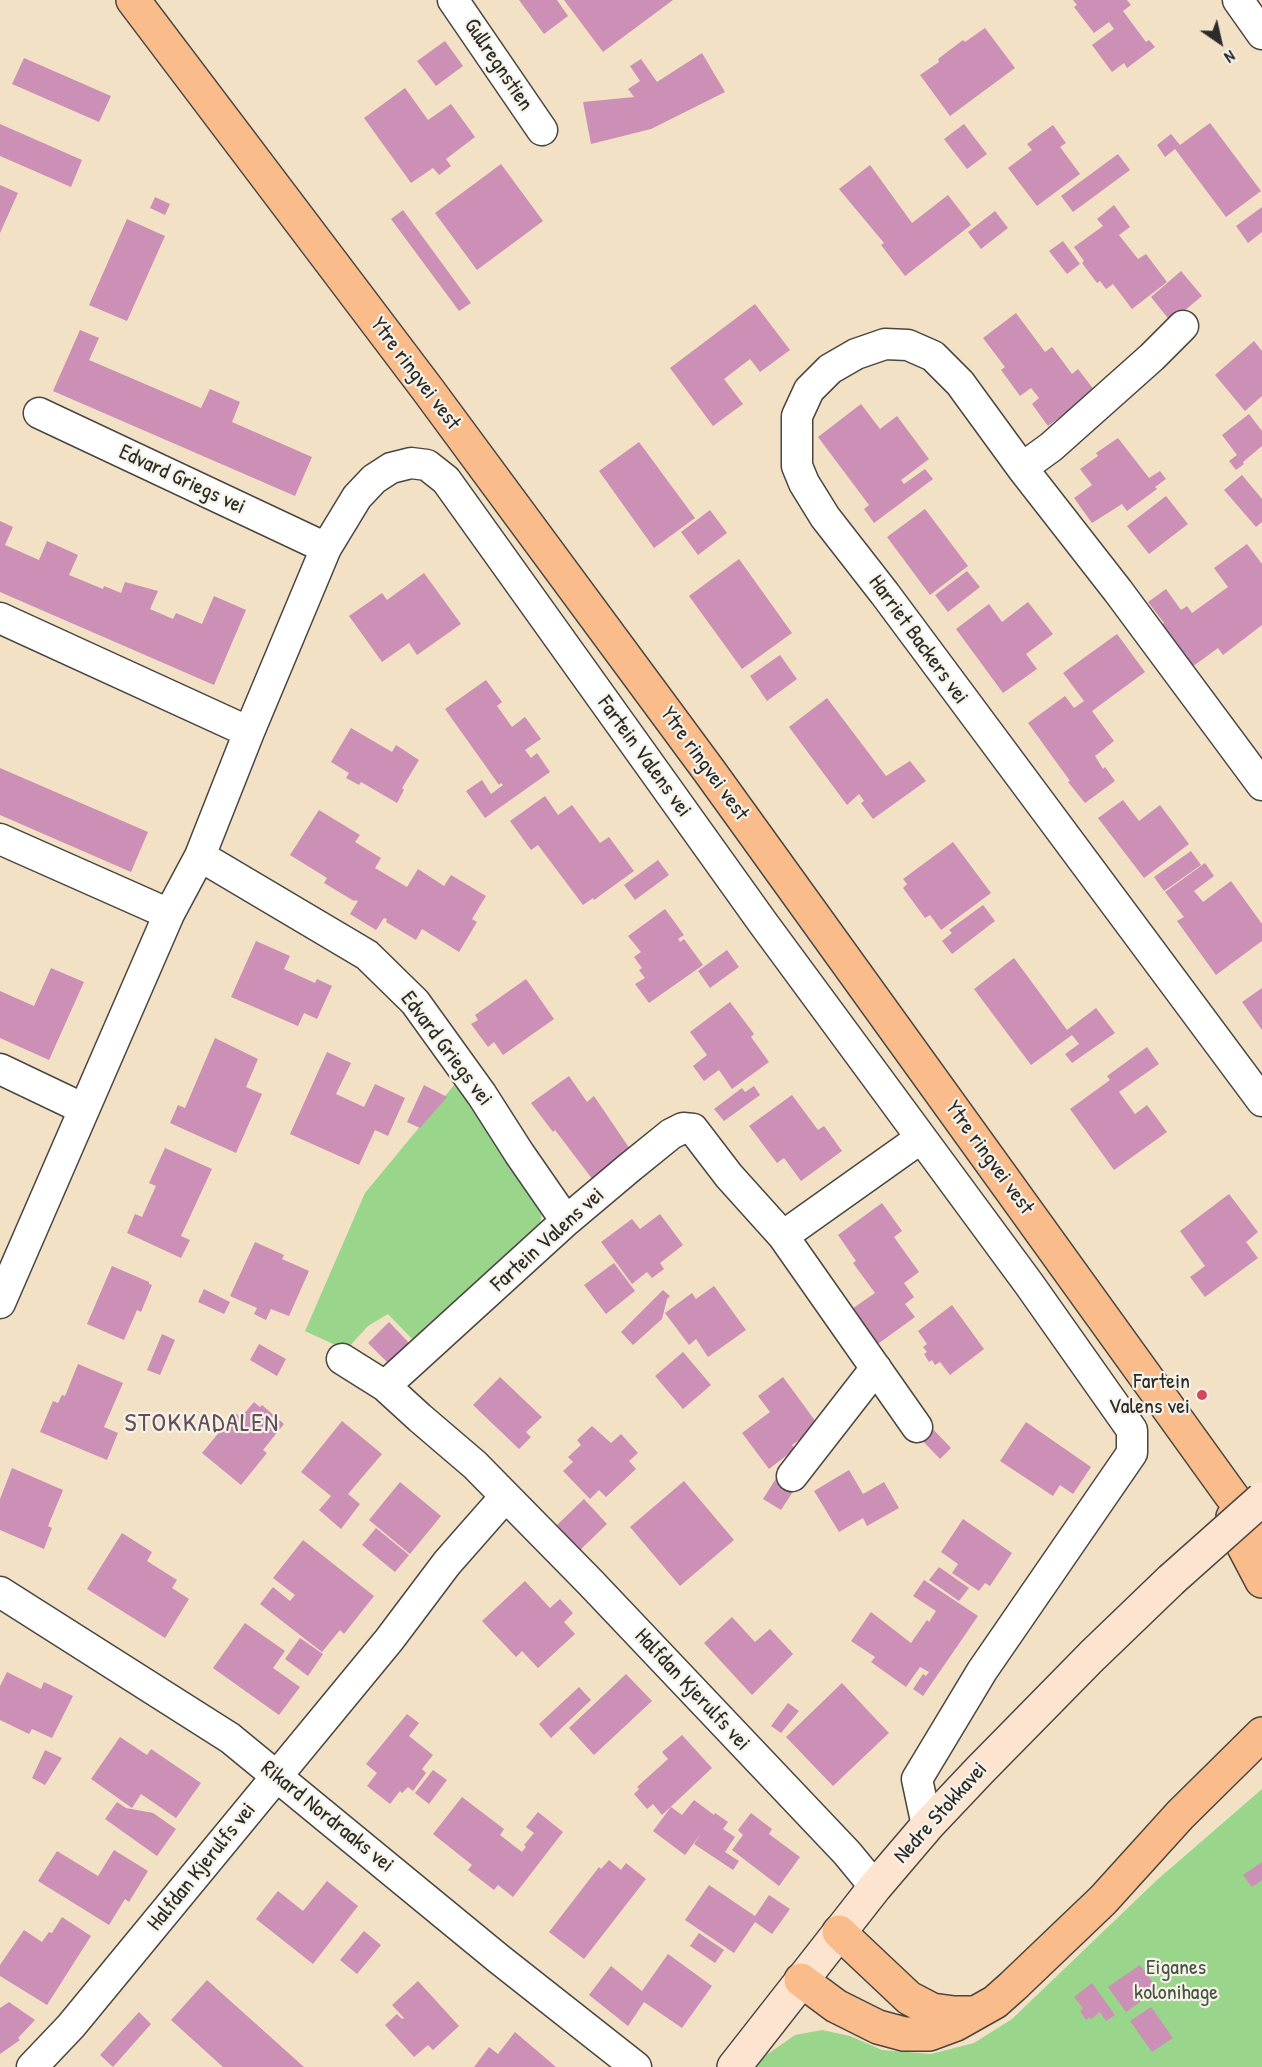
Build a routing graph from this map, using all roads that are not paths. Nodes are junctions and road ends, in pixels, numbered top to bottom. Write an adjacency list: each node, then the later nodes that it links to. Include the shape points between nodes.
1 (133, 0): 28 (main road, Ytre ringvei vest, via 696,753)
2 (453, 0): 5 (street, Gullregnstien)
3 (1238, 0): 4 (street)
4 (1262, 34)
5 (542, 130)
6 (1183, 326): 8 (street, via 1051,447)
7 (39, 413): 9 (street, Edvard Griegs vei)
8 (1022, 468): 12 (street, Harriet Backers vei); 17 (street, Harriet Backers vei, via 960,383 933,357 908,345 885,344 830,369 809,390 797,416 797,466 825,517)
9 (326, 548): 11 (street); 19 (street, Fartein Valens vei, via 357,497 374,479 392,468 411,463 427,465 446,480)
10 (0, 618): 11 (street)
11 (249, 732): 14 (street)
12 (1262, 785)
13 (0, 839): 15 (street)
14 (200, 856): 15 (street); 20 (street, Edvard Griegs vei, via 367,955 415,1002)
15 (169, 914): 18 (street)
16 (0, 1069): 18 (street)
17 (1262, 1101)
18 (84, 1110): 22 (street)
19 (921, 1138): 21 (street); 37 (street, Fartein Valens vei, via 1132,1430 1132,1453 982,1671 917,1779)
20 (566, 1221): 21 (street, Fartein Valens vei, via 683,1128 693,1129); 25 (street, Fartein Valens vei)
21 (783, 1236): 24 (street, Fartein Valens vei)
22 (1, 1300)
23 (342, 1359): 25 (street, Halfdan Kjerulfs vei)
24 (876, 1368): 26 (street, Fartein Valens vei); 27 (street)
25 (386, 1386): 29 (street, Halfdan Kjerulfs vei)
26 (917, 1427)
27 (792, 1476)
28 (1222, 1481): 31 (main road, Ytre ringvei vest); 32 (main road, via 1242,1544)
29 (505, 1497): 36 (street, Halfdan Kjerulfs vei, via 447,1563); 38 (street, Halfdan Kjerulfs vei, via 591,1582)
30 (1262, 1499): 37 (main road, Nedre Stokkavei, bridge, via 1092,1656)
31 (1262, 1538)
32 (1262, 1581)
33 (0, 1592): 36 (street, Rikard Nordraaks vei, via 230,1738)
34 (1262, 1734): 39 (main road, via 1180,1815)
35 (1262, 1757): 39 (main road, via 1189,1828)
36 (278, 1775): 43 (street, Halfdan Kjerulfs vei, via 72,2026); 44 (street, Rikard Nordraaks vei)
37 (927, 1826): 38 (main road, Nedre Stokkavei)
38 (875, 1887): 40 (main road, Nedre Stokkavei)
39 (1103, 1900): 42 (main road, via 1013,1986)
40 (839, 1932): 41 (main road, Nedre Stokkavei); 42 (main road, via 909,1998 932,2010)
41 (801, 1980): 42 (main road, via 858,2018 904,2034 928,2034); 45 (main road, Nedre Stokkavei)
42 (978, 2012)
43 (32, 2067)
44 (636, 2067)
45 (734, 2067)

